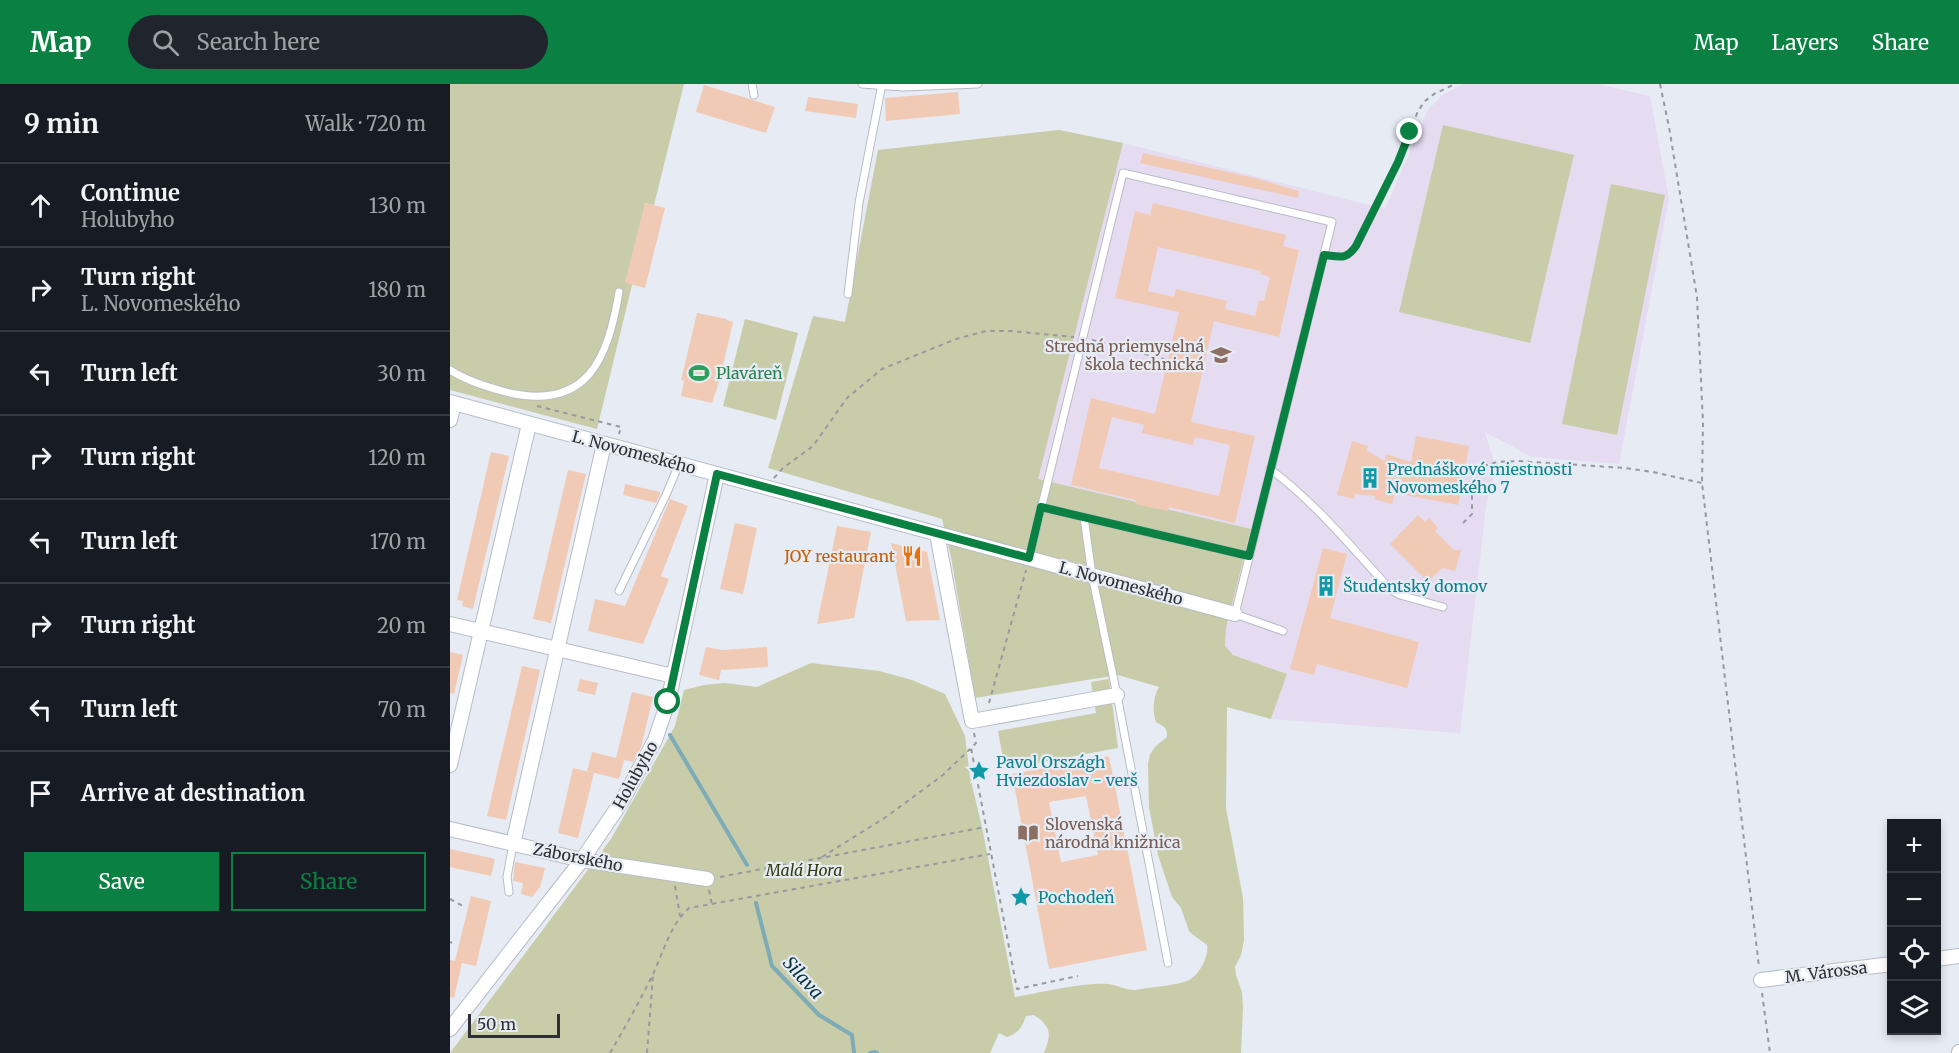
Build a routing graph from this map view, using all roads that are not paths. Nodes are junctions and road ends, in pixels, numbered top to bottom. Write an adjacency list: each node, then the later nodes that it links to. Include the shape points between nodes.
1 (752, 84): 5 (lane)
2 (862, 84): 4 (lane)
3 (978, 84): 4 (lane)
4 (881, 85): 7 (lane, via 859,203)
5 (754, 95)
6 (619, 292): 8 (lane, via 604,353 571,391 542,396 516,394)
7 (848, 294)
8 (450, 370)
9 (452, 403): 10 (street); 11 (street, L. Novomeského)
10 (450, 420)
11 (529, 424): 12 (street, L. Novomeského); 26 (street)
12 (604, 444): 13 (street, L. Novomeského); 28 (street)
13 (678, 464): 15 (street, L. Novomeského); 22 (lane)
14 (1270, 469): 16 (lane, via 1332,222 1123,173); 19 (lane); 23 (lane, via 1321,513 1391,590)
15 (717, 474): 18 (street, L. Novomeského); 29 (street, Holubyho)
16 (1041, 507): 17 (lane); 20 (lane)
17 (1084, 517): 19 (lane); 21 (lane)
18 (937, 534): 20 (street, L. Novomeského); 30 (street, via 972,721)
19 (1249, 556): 24 (lane)
20 (1029, 558): 21 (street, L. Novomeského)
21 (1092, 575): 24 (street, L. Novomeského); 30 (lane)
22 (619, 591)
23 (1443, 607)
24 (1235, 614): 27 (lane)
25 (450, 624): 26 (street)
26 (481, 631): 28 (street); 31 (street)
27 (1283, 631)
28 (556, 649): 29 (street); 33 (street)
29 (673, 676): 34 (street, Holubyho, via 664,719 651,749)
30 (1117, 695): 39 (lane)
31 (450, 765)
32 (450, 829): 33 (street, Záborského)
33 (513, 844): 34 (street, Záborského); 36 (lane, via 507,877)
34 (582, 860): 35 (street, Záborského); 42 (street, Holubyho)
35 (707, 879)
36 (509, 892)
37 (1959, 956): 38 (street)
38 (1941, 958)
39 (1167, 963)
40 (1887, 965): 41 (street, M. Várossa)
41 (1761, 980)
42 (450, 1029)

